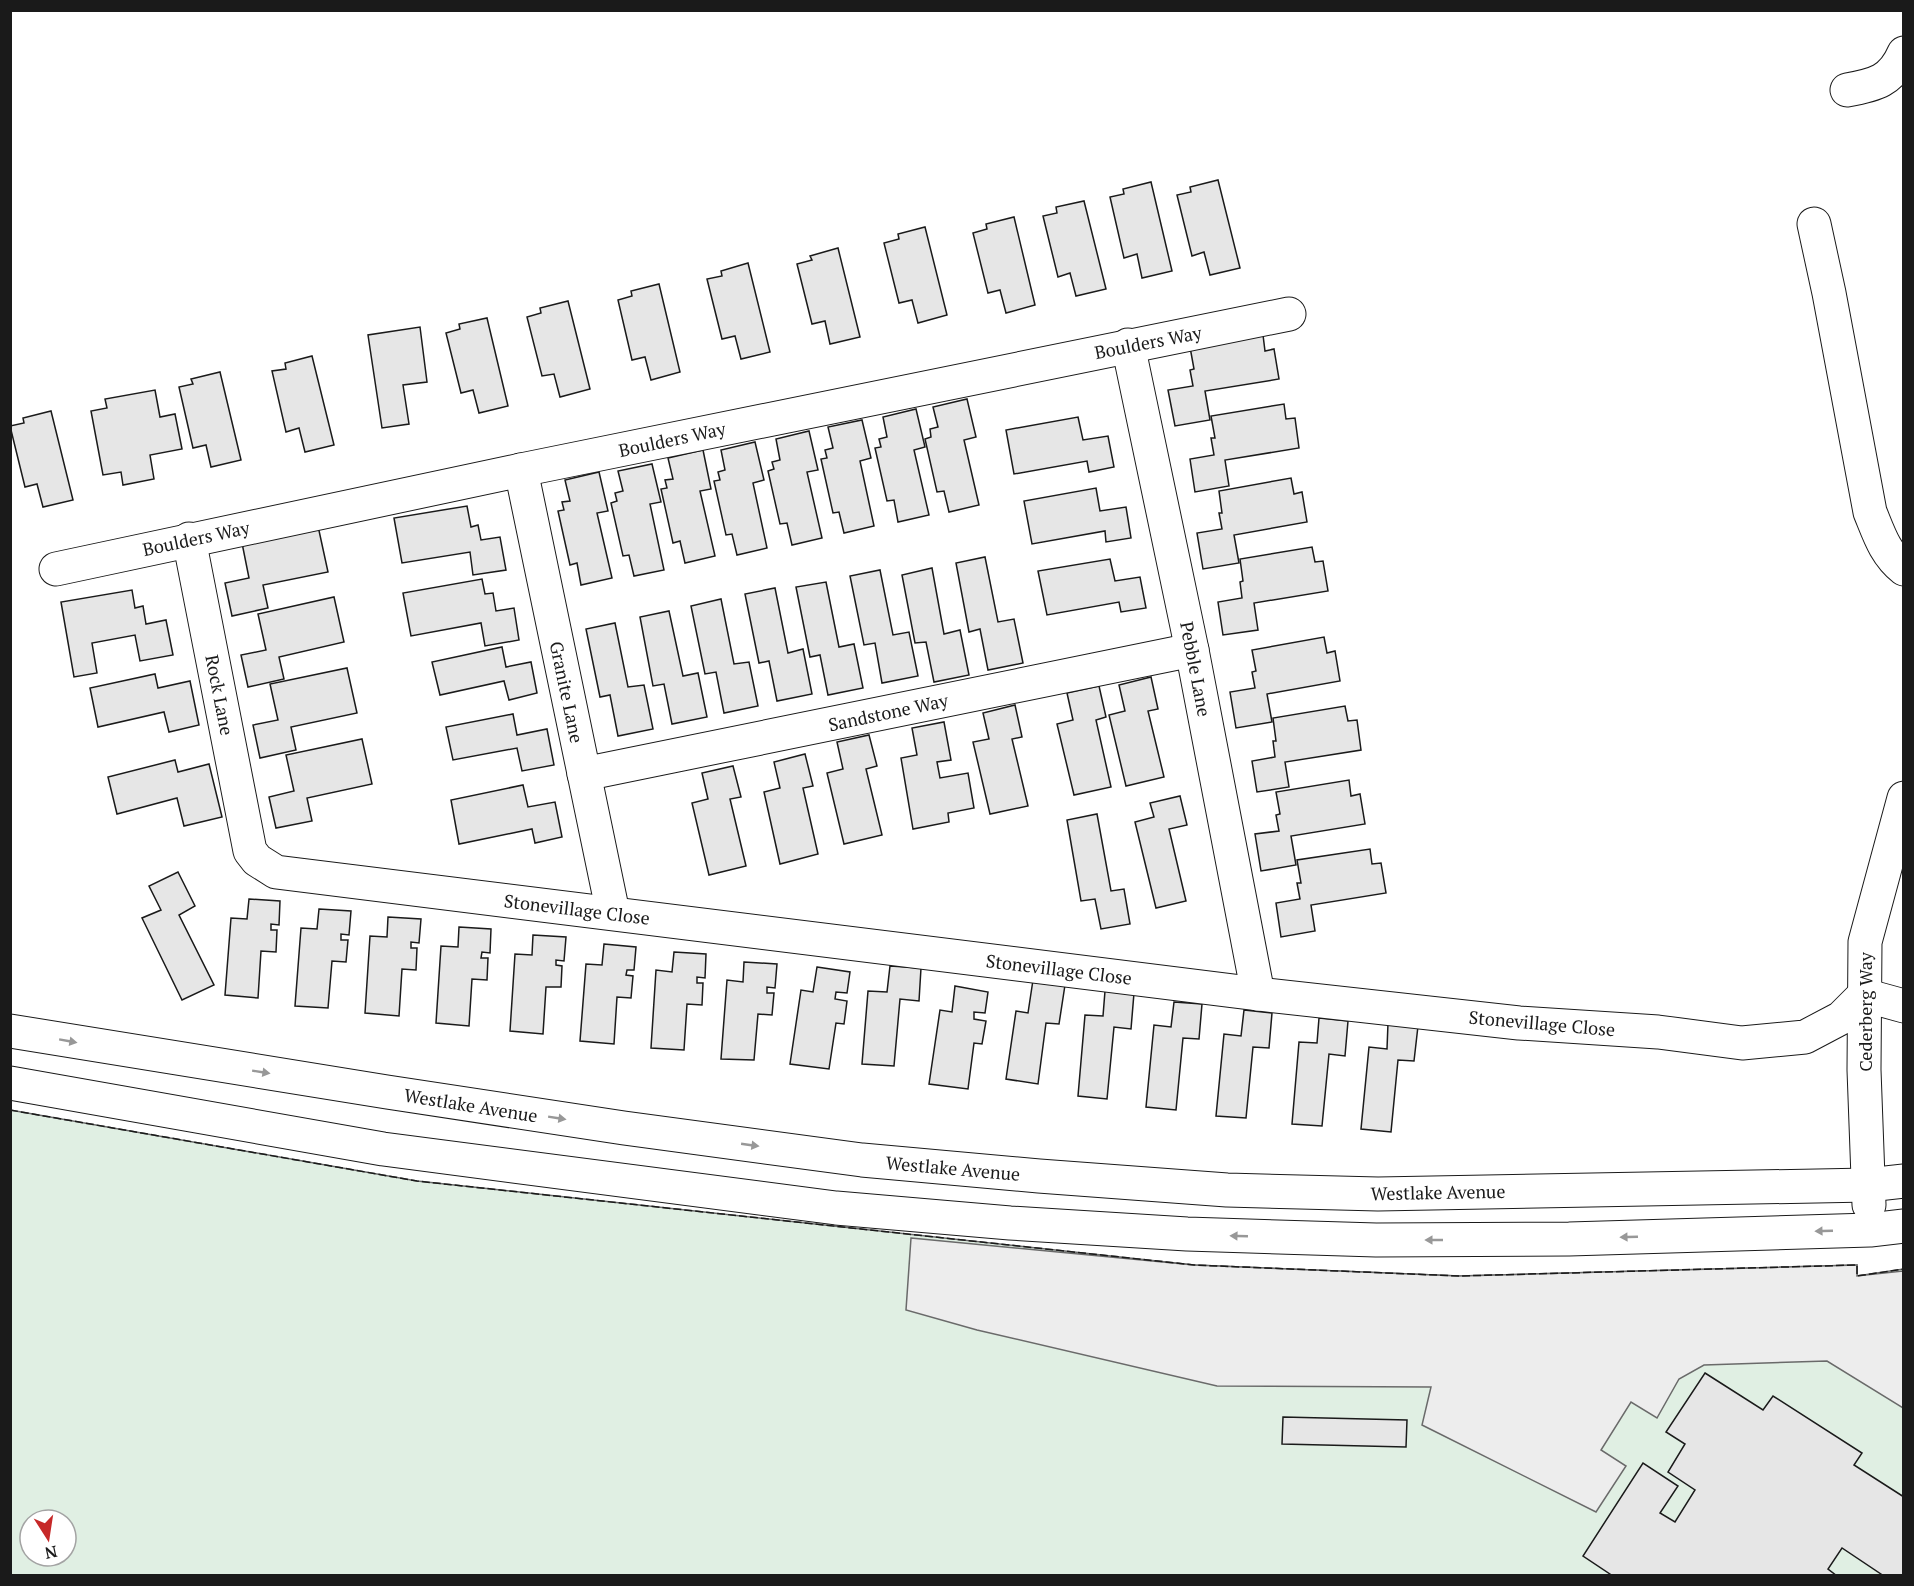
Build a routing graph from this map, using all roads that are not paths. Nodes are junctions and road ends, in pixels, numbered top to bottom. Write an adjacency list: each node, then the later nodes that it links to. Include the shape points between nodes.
1 (1904, 53): 2 (street, via 1889,76 1875,85)
2 (1847, 90)
3 (1814, 224): 9 (street, via 1870,512 1883,546)
4 (1289, 314): 5 (street, Boulders Way)
5 (1128, 345): 6 (street, Boulders Way); 10 (street, Pebble Lane)
6 (521, 470): 7 (street, Boulders Way); 11 (street, Granite Lane)
7 (189, 539): 8 (street, Boulders Way); 13 (street, Rock Lane)
8 (56, 568)
9 (1904, 569)
10 (1192, 650): 11 (street, Sandstone Way); 15 (street, Pebble Lane)
11 (584, 774): 14 (street, Granite Lane)
12 (1904, 798): 16 (street, Cederberg Way, via 1865,942)
13 (250, 851): 14 (street, Stonevillage Close, via 276,872)
14 (613, 914): 15 (street, Stonevillage Close)
15 (1258, 994): 16 (street, Stonevillage Close, via 1742,1043 1805,1038 1841,1018)
16 (1864, 995): 17 (street); 21 (street, Cederberg Way)
17 (1904, 1006)
18 (10, 1031): 21 (street, Westlake Avenue, one-way to 21, via 624,1128 862,1160 1040,1176 1227,1190 1378,1194)
19 (10, 1083): 23 (street, one-way to 19, via 1376,1240 1010,1223 836,1208 383,1149)
20 (1904, 1181): 21 (street, Westlake Avenue)
21 (1868, 1185): 23 (street, Cederberg Way)
22 (1904, 1226): 23 (street)
23 (1870, 1230)

